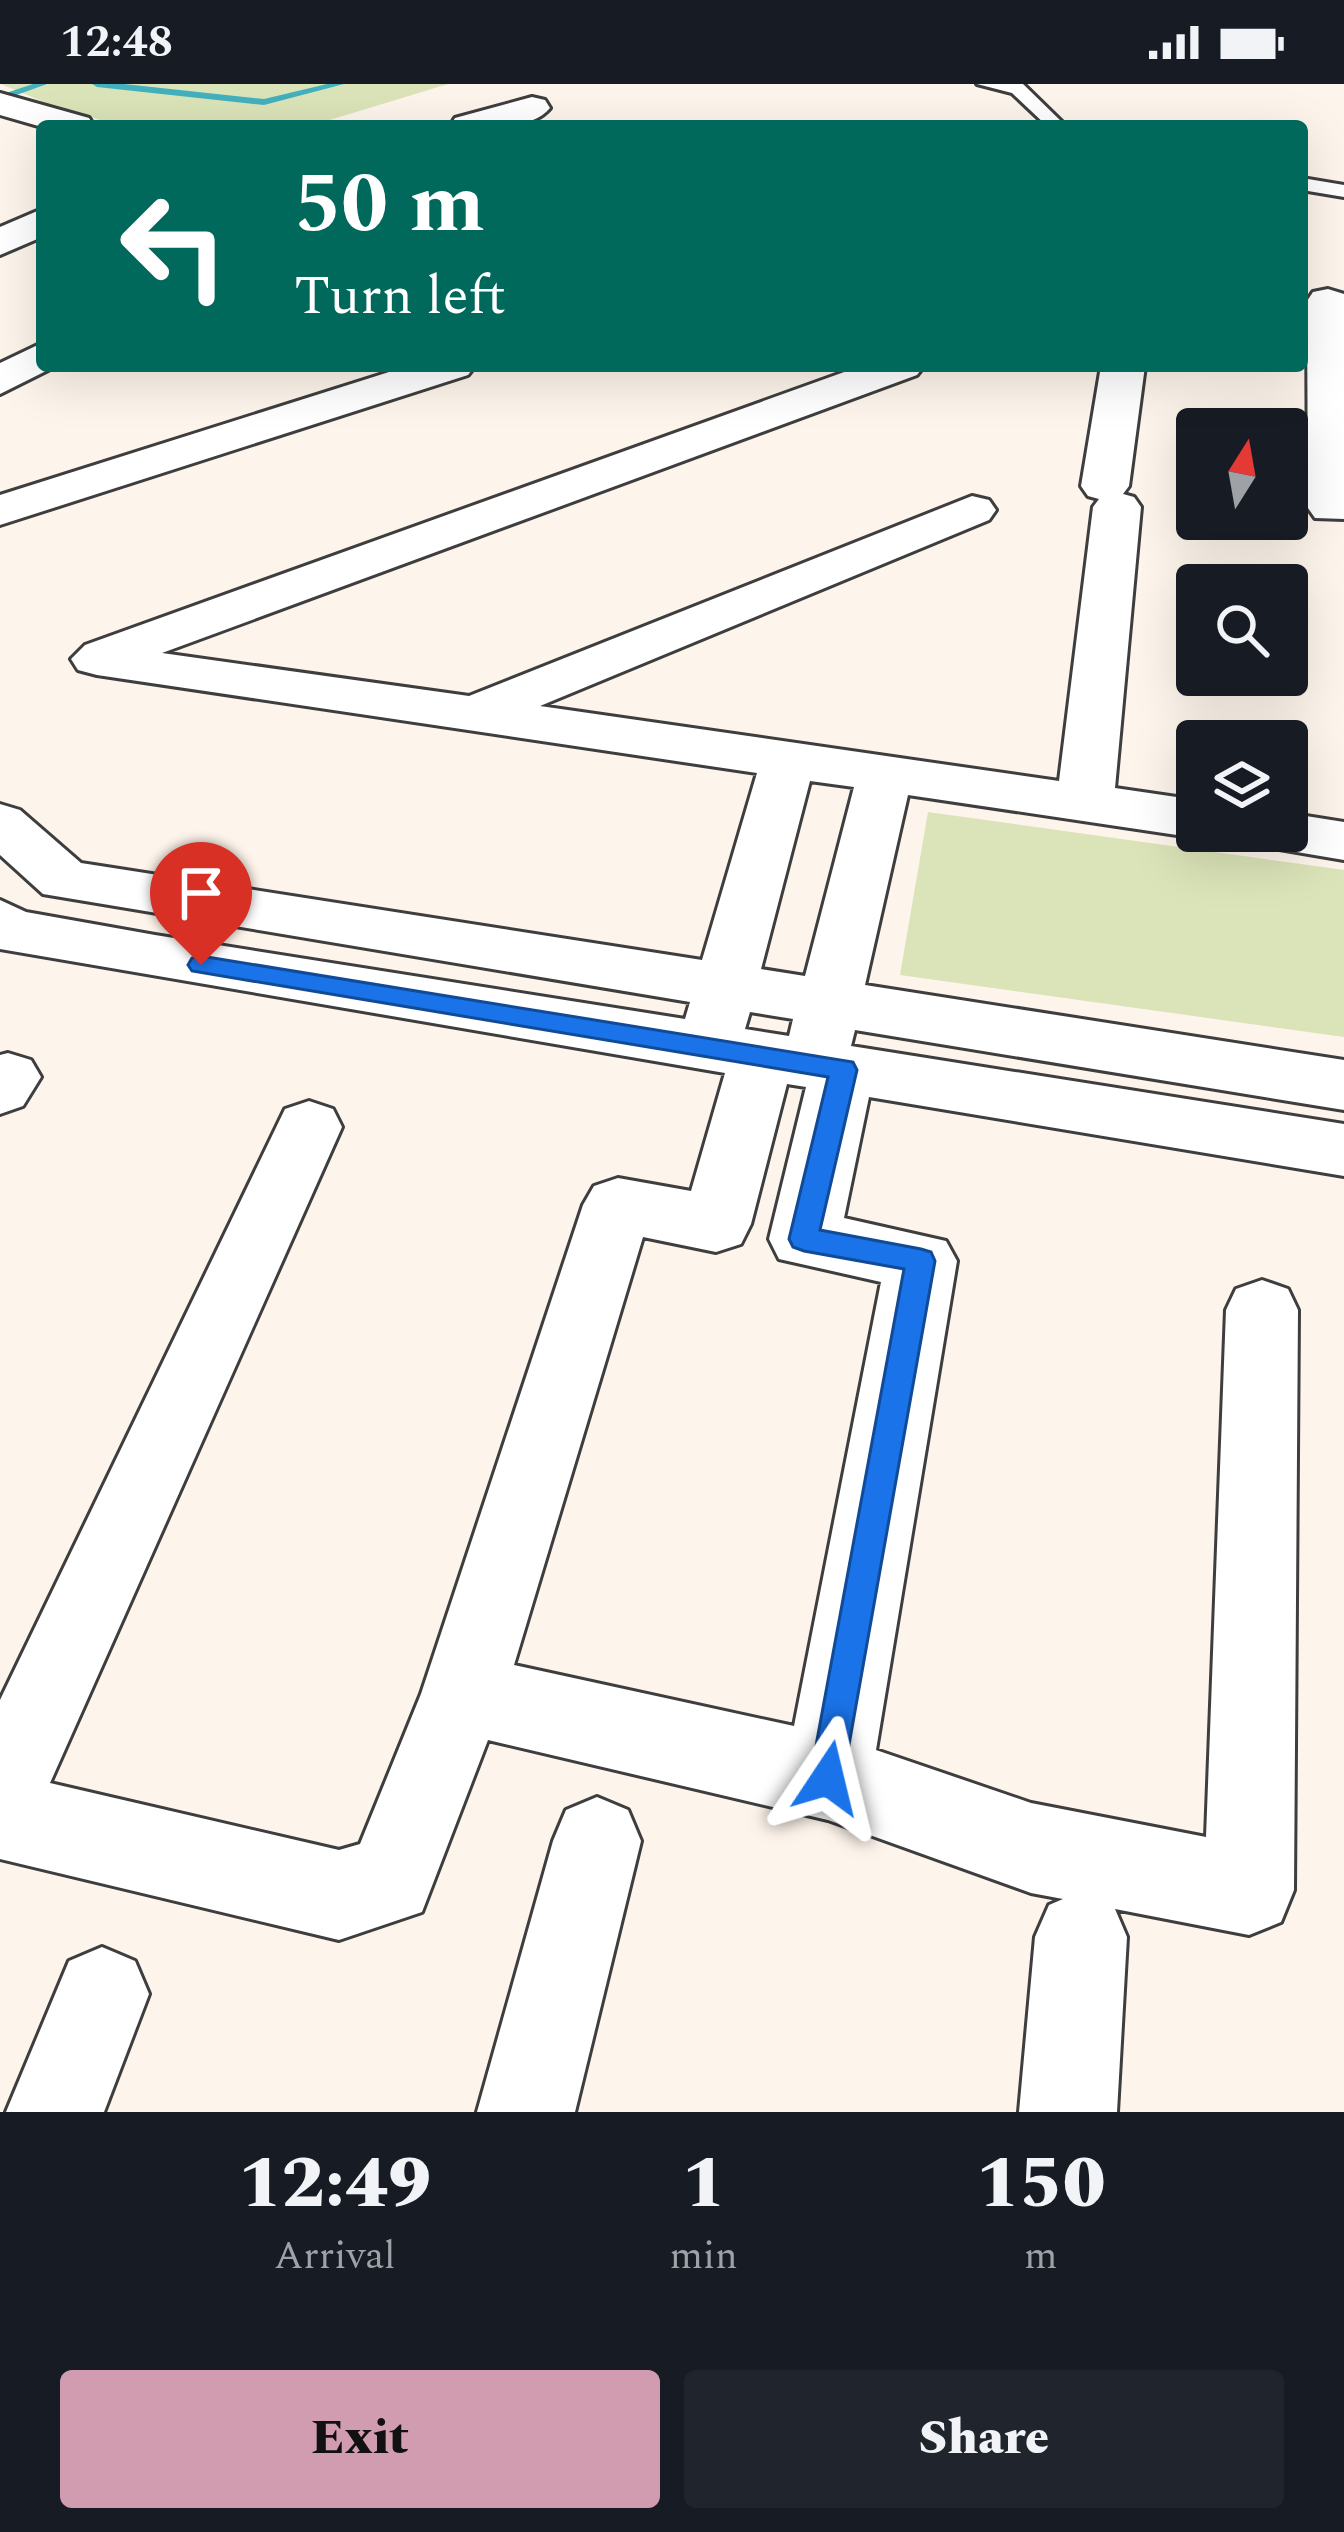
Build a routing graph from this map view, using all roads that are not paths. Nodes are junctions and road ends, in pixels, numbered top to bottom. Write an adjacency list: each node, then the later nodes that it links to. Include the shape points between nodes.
1 (986, 84): 6 (lane, via 1017,88)
2 (532, 108): 5 (street)
3 (8, 113): 4 (street)
4 (45, 120)
5 (489, 120)
6 (1051, 120)
7 (1308, 185): 8 (lane)
8 (1344, 190)
9 (36, 223): 10 (street)
10 (0, 243)
11 (1325, 301): 17 (street)
12 (36, 360): 16 (street)
13 (434, 372): 19 (street)
14 (886, 372): 20 (street, via 97,659)
15 (1122, 372): 23 (street)
16 (0, 381)
17 (1332, 508)
18 (972, 510): 20 (street)
19 (0, 511)
20 (474, 714): 21 (street)
21 (788, 760): 22 (street); 29 (street)
22 (885, 774): 23 (street); 29 (street)
23 (1085, 803): 24 (street)
24 (1176, 817)
25 (0, 823): 29 (street, via 64,880)
26 (1308, 836): 27 (street)
27 (1344, 841)
28 (0, 921): 29 (street, via 7,930 155,957)
29 (781, 1038): 30 (street); 32 (street); 33 (street); 34 (street)
30 (1344, 1085)
31 (309, 1126): 38 (street)
32 (1344, 1150)
33 (716, 1223): 34 (street); 36 (street, via 618,1205)
34 (804, 1239): 37 (street, via 921,1261)
35 (1262, 1310): 37 (street, via 1249,1890 1031,1848)
36 (463, 1694): 37 (street); 39 (street, via 390,1880 339,1895)
37 (828, 1778)
38 (0, 1795)
39 (0, 1816)
40 (597, 1840): 44 (street)
41 (1081, 1936): 45 (street)
42 (102, 1994): 43 (street)
43 (55, 2112)
44 (526, 2112)
45 (1068, 2112)

